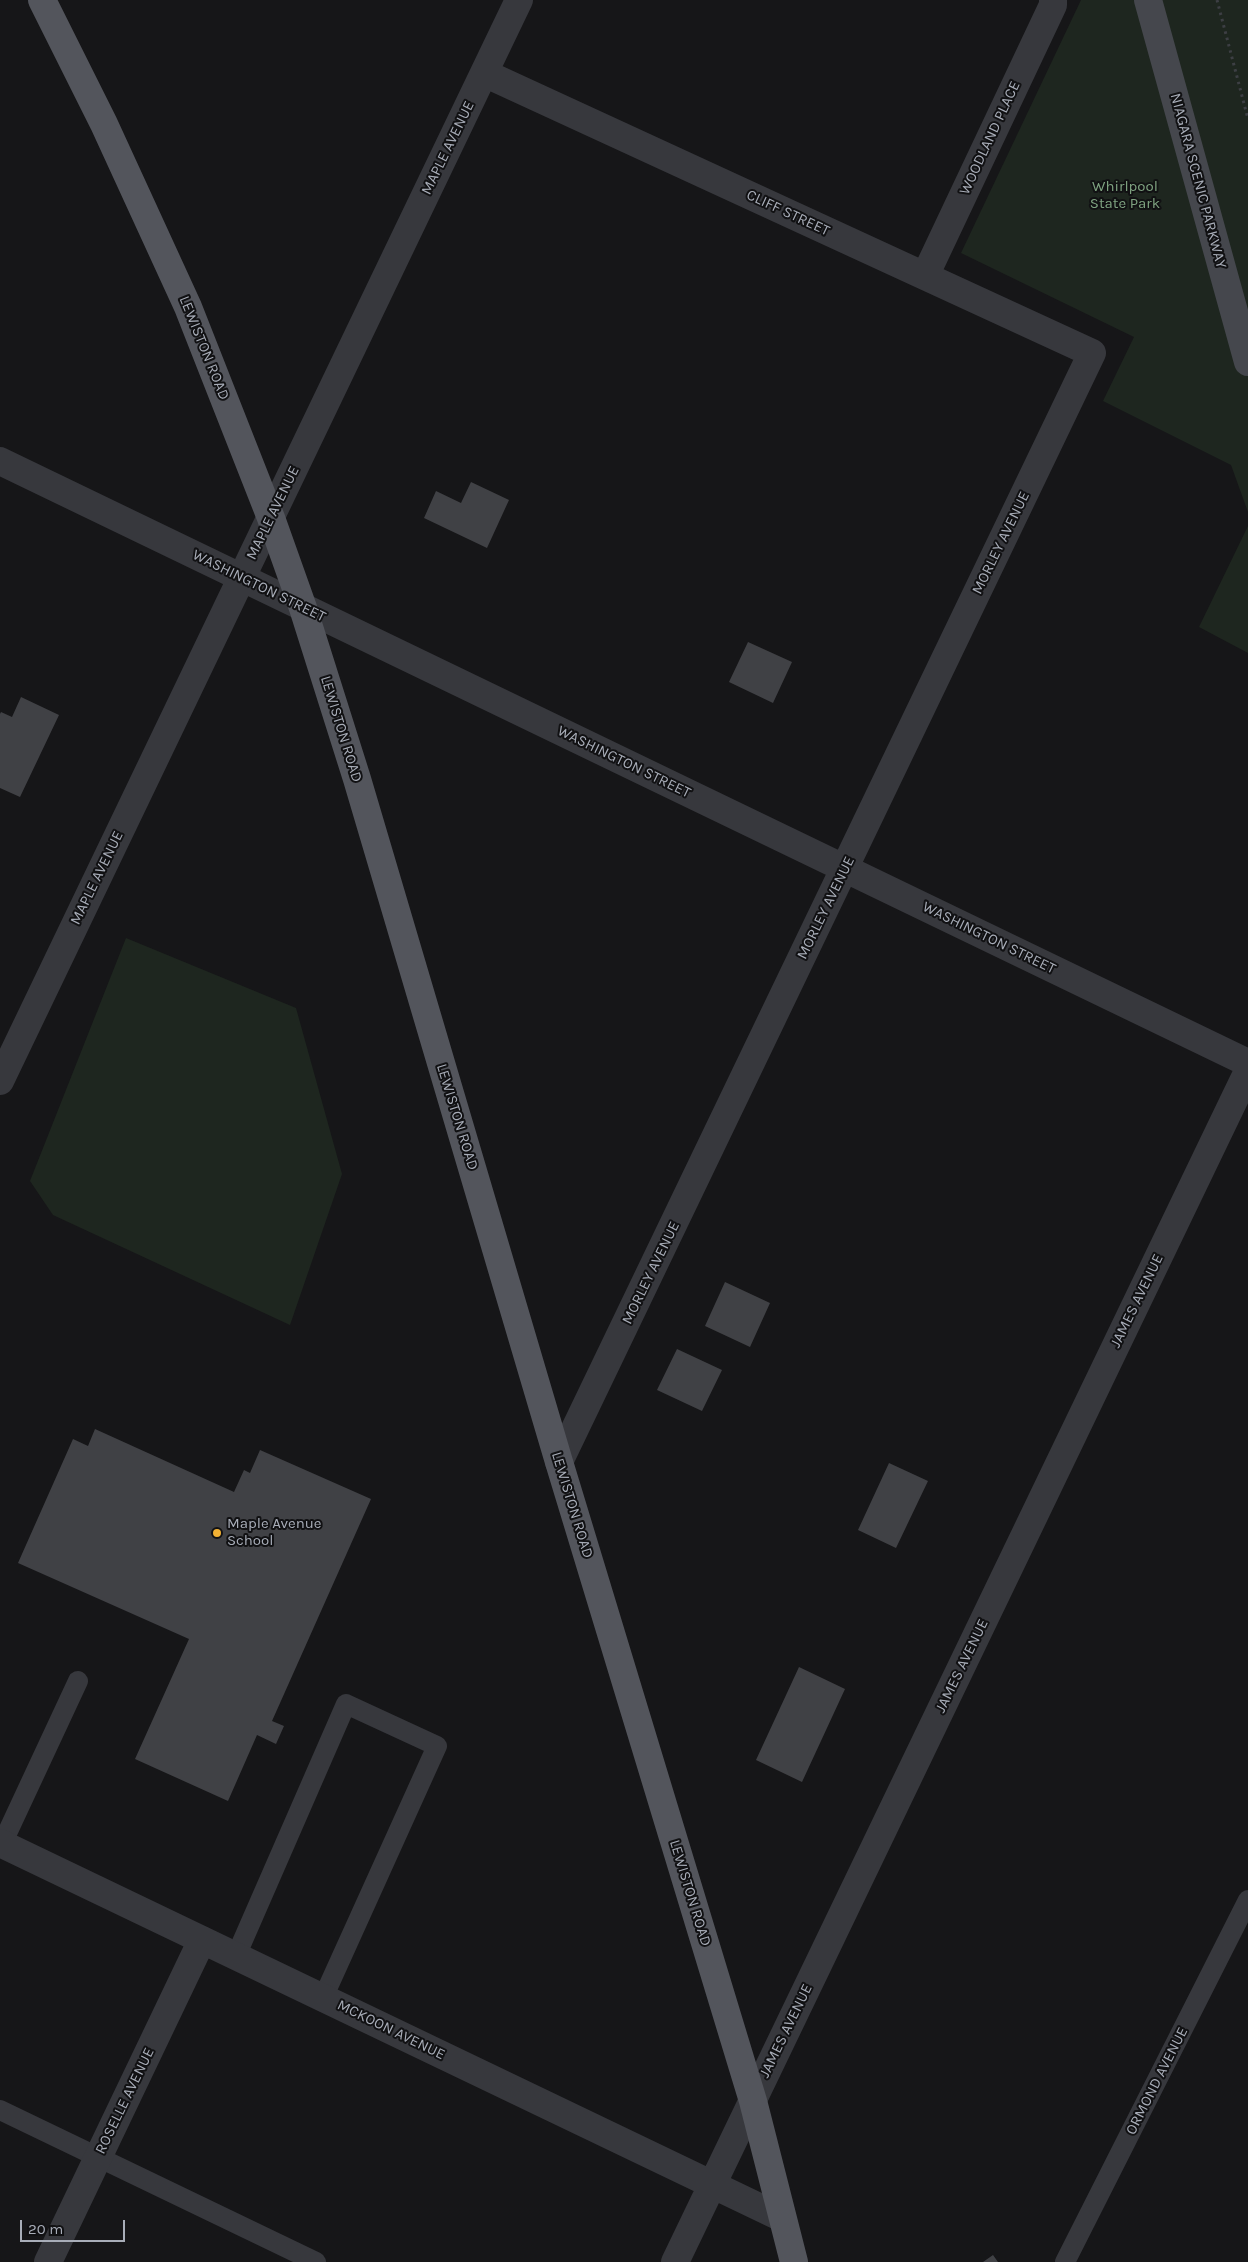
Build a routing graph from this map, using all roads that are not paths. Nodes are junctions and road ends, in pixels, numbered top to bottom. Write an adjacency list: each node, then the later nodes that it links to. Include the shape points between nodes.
1 (42, 0): 10 (main road, LEWISTON ROAD, via 104,124 188,307)
2 (519, 0): 5 (street, MAPLE AVENUE)
3 (1053, 0): 6 (street, WOODLAND PLACE)
4 (1148, 0): 8 (main road, NIAGARA SCENIC PARKWAY)
5 (484, 73): 6 (street, CLIFF STREET); 10 (street, MAPLE AVENUE)
6 (925, 276): 7 (street, CLIFF STREET)
7 (1092, 353): 13 (street, MORLEY AVENUE)
8 (1248, 362)
9 (0, 461): 11 (street, WASHINGTON STREET)
10 (271, 518): 11 (street, MAPLE AVENUE); 12 (main road, LEWISTON ROAD)
11 (242, 578): 12 (street, WASHINGTON STREET); 16 (street, MAPLE AVENUE)
12 (303, 608): 13 (street, WASHINGTON STREET); 17 (main road, LEWISTON ROAD, via 357,779)
13 (845, 869): 14 (street, WASHINGTON STREET); 17 (street, MORLEY AVENUE)
14 (1248, 1064)
15 (1248, 1071): 24 (street, JAMES AVENUE)
16 (0, 1080)
17 (559, 1462): 24 (main road, LEWISTON ROAD)
18 (78, 1681): 19 (lane)
19 (1, 1843): 21 (street, MCKOON AVENUE)
20 (1248, 1900): 33 (lane, ORMOND AVENUE)
21 (202, 1940): 22 (street, MCKOON AVENUE); 26 (street, ROSELLE AVENUE)
22 (236, 1956): 23 (street, MCKOON AVENUE); 23 (lane, via 346,1704 436,1746)
23 (324, 1998): 27 (street, MCKOON AVENUE)
24 (753, 2101): 27 (street, JAMES AVENUE); 28 (main road, LEWISTON ROAD)
25 (0, 2110): 26 (lane)
26 (99, 2156): 29 (street, ROSELLE AVENUE); 30 (lane)
27 (713, 2184): 28 (street, MCKOON AVENUE); 31 (street, JAMES AVENUE)
28 (782, 2218): 32 (main road, LEWISTON ROAD)
29 (48, 2262)
30 (316, 2262)
31 (675, 2262)
32 (794, 2262)
33 (1065, 2262)

